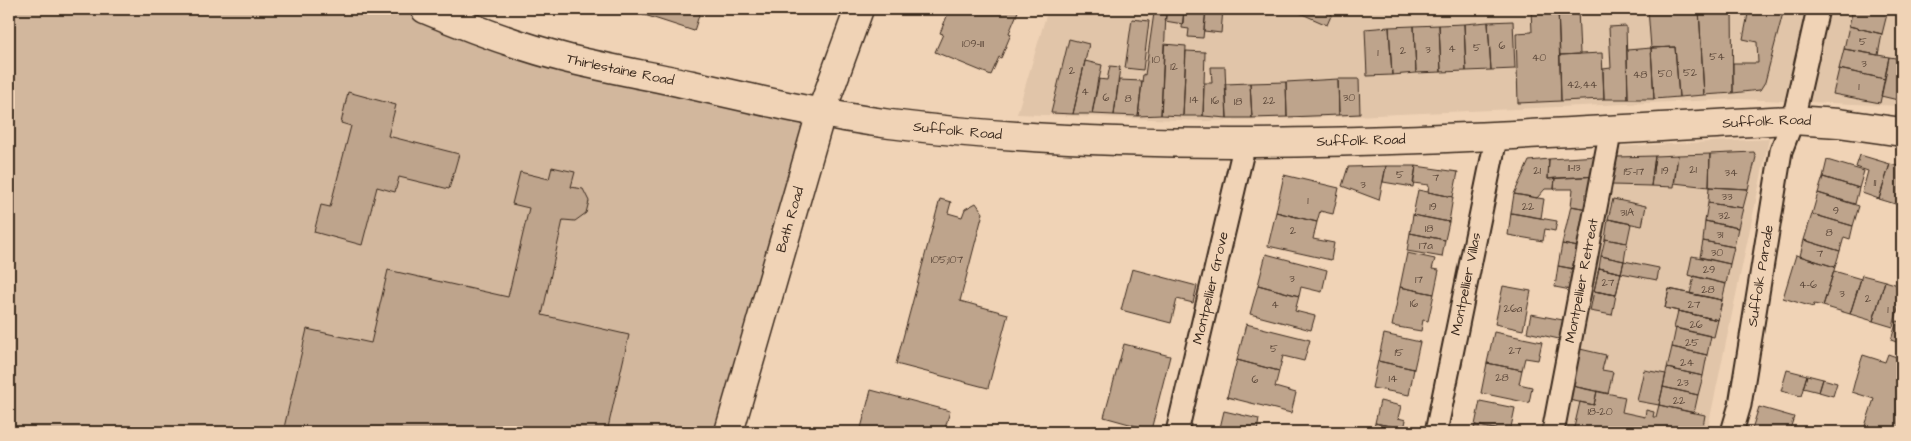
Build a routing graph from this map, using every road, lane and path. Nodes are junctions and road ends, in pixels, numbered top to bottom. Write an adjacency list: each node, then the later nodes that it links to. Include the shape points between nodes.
1 (425, 9): 4 (main road, Thirlestaine Road, via 566,58)
2 (859, 9): 4 (main road, Bath Road)
3 (1818, 9): 5 (street, Suffolk Parade)
4 (821, 113): 9 (main road, Suffolk Road, via 887,124 1009,136); 10 (main road, Bath Road)
5 (1793, 120): 6 (main road, Suffolk Road); 7 (main road, Suffolk Road); 14 (street, Suffolk Parade, via 1781,151 1740,405)
6 (1611, 129): 8 (main road, Suffolk Road); 13 (street, Montpellier Retreat)
7 (1902, 132)
8 (1497, 134): 9 (main road, Suffolk Road); 12 (street, Montpellier Villas)
9 (1245, 143): 11 (street, Montpellier Grove)
10 (729, 432)
11 (1177, 432)
12 (1436, 432)
13 (1553, 432)
14 (1732, 432)

